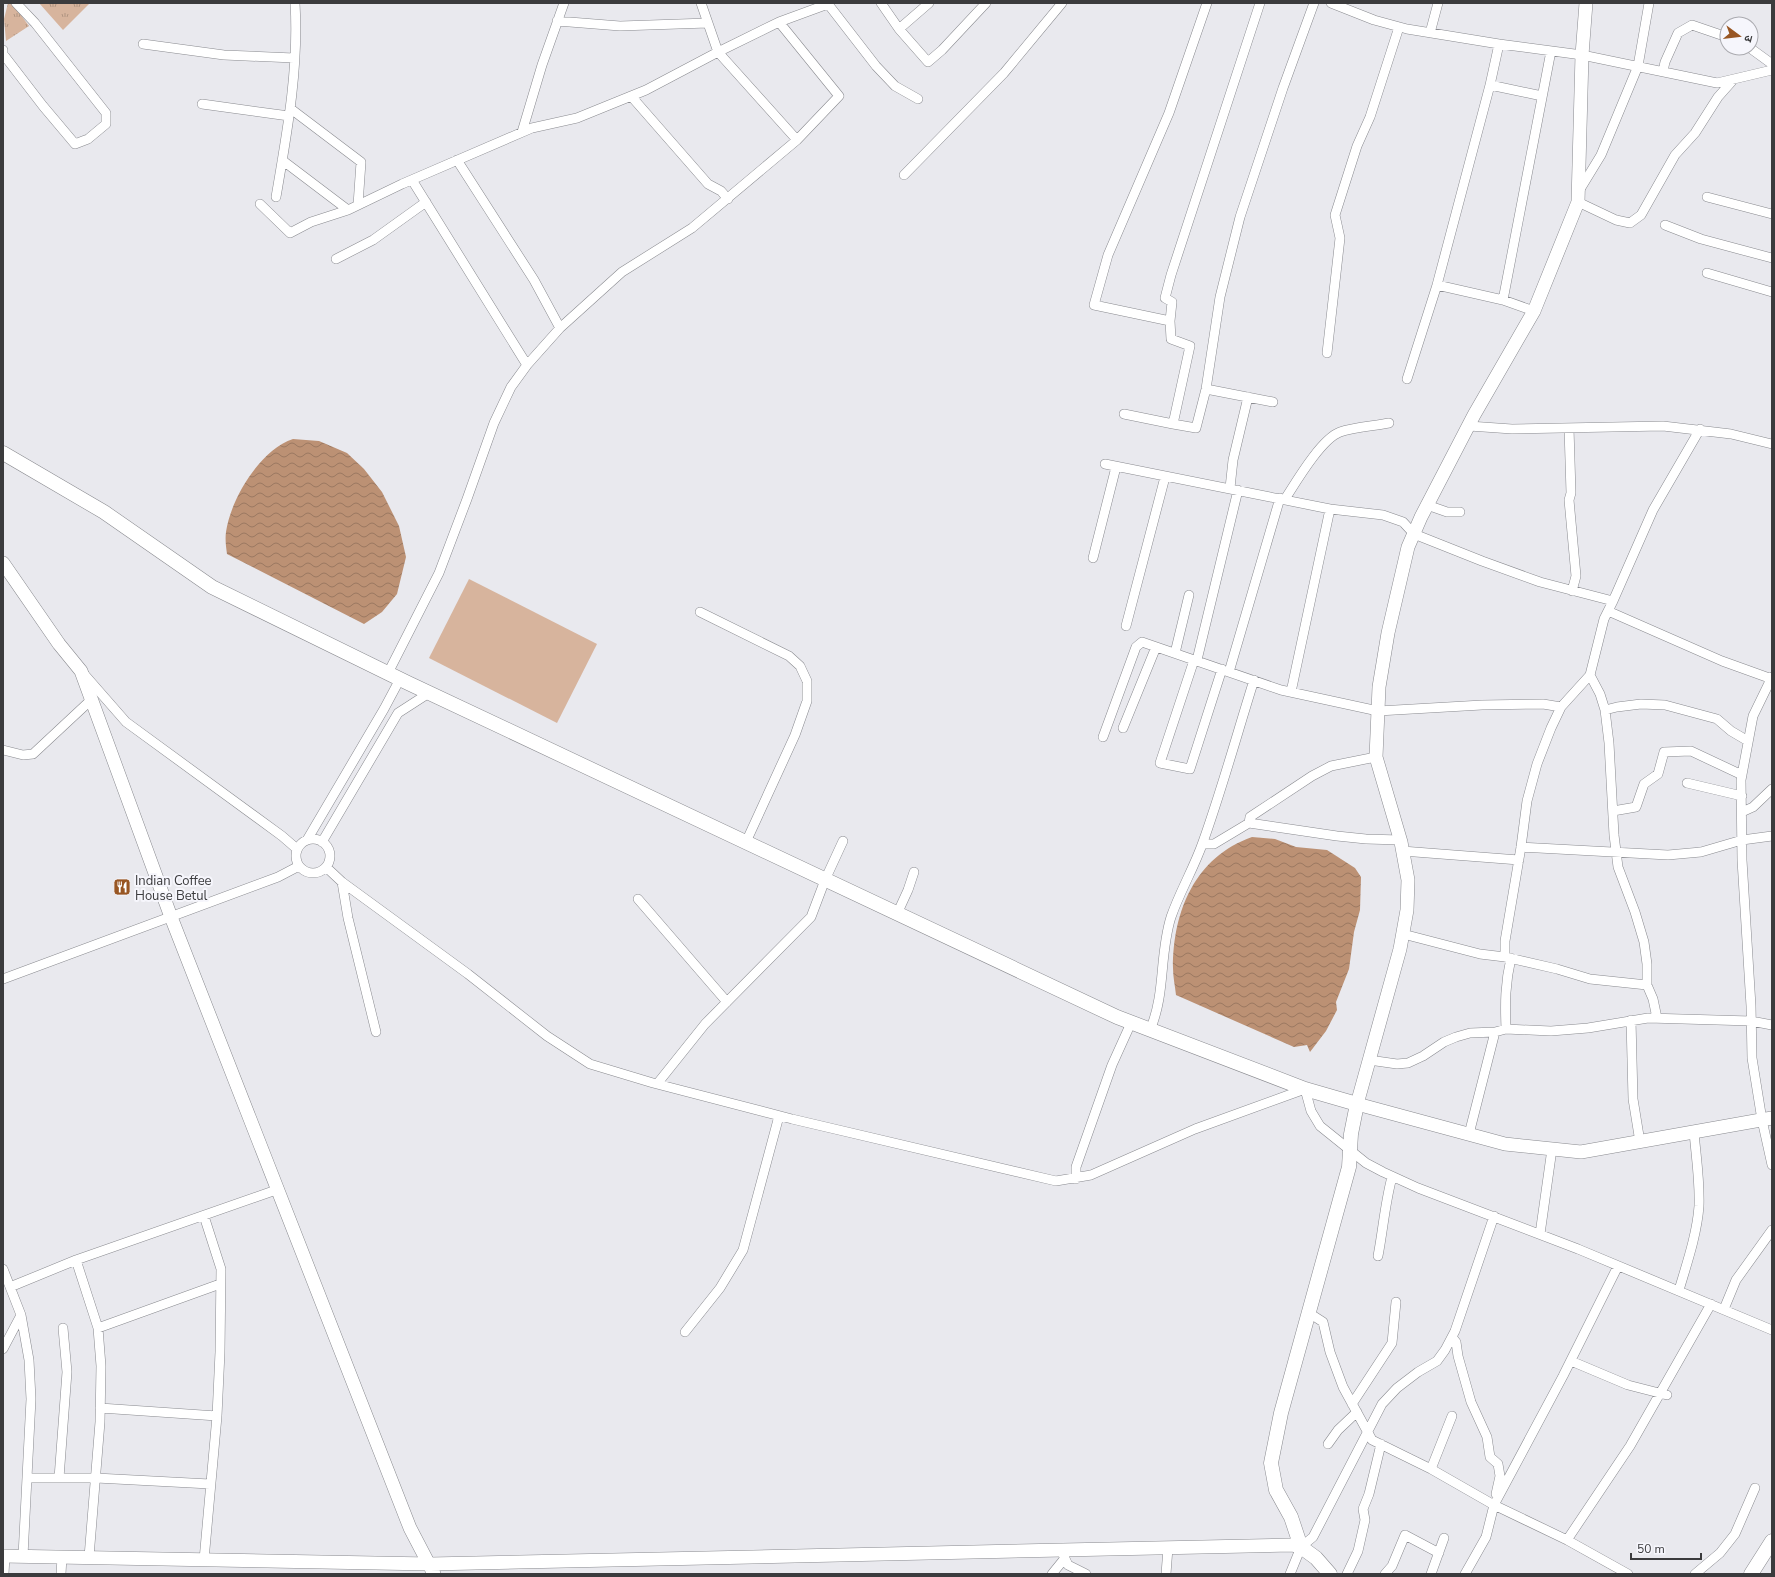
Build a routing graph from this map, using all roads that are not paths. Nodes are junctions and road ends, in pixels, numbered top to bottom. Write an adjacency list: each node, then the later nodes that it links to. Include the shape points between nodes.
1 (16, 3): 26 (street, via 106,113 106,124 88,139 75,144 3,54)
2 (295, 3): 31 (street)
3 (564, 3): 17 (street)
4 (701, 3): 19 (street)
5 (829, 3): 18 (street); 40 (street, via 876,66 895,86)
6 (881, 3): 21 (street)
7 (929, 3): 21 (street)
8 (986, 3): 21 (street, via 928,62)
9 (1062, 3): 47 (street, via 1004,73)
10 (1207, 3): 66 (street, via 1168,113 1108,255 1094,305)
11 (1260, 3): 66 (street, via 1171,275 1165,298 1172,302)
12 (1314, 3): 71 (street, via 1282,88 1240,217 1220,297)
13 (1331, 3): 20 (street)
14 (1438, 3): 22 (street)
15 (1586, 3): 29 (main road)
16 (1649, 3): 33 (street)
17 (557, 21): 19 (street, via 620,26); 43 (street)
18 (779, 22): 28 (street); 44 (street, via 839,96)
19 (708, 23): 28 (street)
20 (1398, 27): 22 (street); 68 (street, via 1370,117 1357,146 1335,215 1340,238)
21 (899, 29)
22 (1430, 33): 25 (street)
23 (1719, 34): 35 (street, via 1692,25 1678,32)
24 (143, 44): 31 (street, via 224,55)
25 (1499, 44): 27 (street); 37 (street)
26 (3, 50)
27 (1551, 51): 29 (street); 39 (street)
28 (718, 52): 38 (street); 44 (street)
29 (1582, 55): 33 (street); 50 (main road)
30 (1759, 55): 32 (street)
31 (294, 58): 42 (street)
32 (1772, 64)
33 (1638, 66): 35 (street); 50 (street, via 1601,155)
34 (1772, 70): 36 (street)
35 (1662, 71): 36 (street, via 1717,83)
36 (1734, 79): 50 (street, via 1675,155 1641,215 1630,223 1616,220)
37 (1490, 84): 39 (street); 62 (street)
38 (631, 96): 43 (street, via 577,118); 52 (street, via 708,184 721,191)
39 (1542, 96): 64 (street)
40 (918, 99)
41 (202, 104): 42 (street)
42 (290, 113): 45 (street); 55 (street, via 361,162)
43 (522, 132): 46 (street)
44 (797, 140): 52 (street)
45 (282, 160): 49 (street); 56 (street)
46 (457, 160): 48 (street); 67 (street, via 534,280)
47 (904, 175)
48 (412, 180): 53 (street); 55 (street)
49 (276, 197)
50 (1578, 197): 65 (main road)
51 (1707, 197): 57 (street)
52 (728, 199): 67 (street, via 692,228 622,272)
53 (426, 202): 60 (street, via 373,240); 69 (street)
54 (260, 204): 56 (street, via 290,232)
55 (358, 205): 56 (street)
56 (348, 210)
57 (1772, 214)
58 (1665, 225): 59 (street)
59 (1772, 258)
60 (336, 259)
61 (1707, 273): 63 (street)
62 (1437, 284): 64 (street); 70 (street)
63 (1772, 292)
64 (1503, 300): 65 (street)
65 (1534, 312): 77 (main road)
66 (1170, 321): 76 (street, via 1171,339 1190,346)
67 (560, 328): 69 (street)
68 (1327, 353)
69 (527, 365): 105 (street, via 511,387 494,423 439,573)
70 (1407, 379)
71 (1206, 389): 72 (street); 76 (street, via 1196,428)
72 (1248, 397): 73 (street); 85 (street, via 1233,460)
73 (1273, 402)
74 (1124, 414): 76 (street)
75 (1389, 423): 86 (street, via 1340,432 1329,439)
76 (1173, 424)
77 (1469, 426): 78 (street, via 1512,429); 87 (main road)
78 (1569, 428): 79 (street, via 1663,426); 93 (street, via 1569,500 1576,576)
79 (1700, 429): 80 (street); 95 (street, via 1653,510)
80 (1772, 444)
81 (3, 453): 105 (main road, via 104,512 212,587)
82 (1105, 464): 83 (street)
83 (1116, 466): 84 (street); 91 (street)
84 (1165, 477): 85 (street); 98 (street)
85 (1234, 489): 86 (street); 101 (street)
86 (1283, 499): 88 (street); 102 (street)
87 (1427, 505): 89 (street, via 1447,512); 90 (main road)
88 (1330, 509): 90 (street, via 1383,515 1403,522); 108 (street)
89 (1460, 512)
90 (1414, 534): 93 (street, via 1540,582); 113 (main road, via 1408,547 1388,633 1379,687)
91 (1093, 558)
92 (3, 563): 103 (main road, via 59,644)
93 (1572, 591): 95 (street)
94 (1189, 595): 100 (street)
95 (1613, 601): 96 (street)
96 (1608, 611): 104 (street); 106 (street, via 1722,661)
97 (700, 612): 131 (street, via 789,656 800,666 807,681 807,701 795,735)
98 (1126, 626)
99 (1156, 647): 100 (street); 114 (street); 115 (street, via 1142,642 1136,647)
100 (1175, 653): 101 (street)
101 (1195, 660): 102 (street); 102 (street, via 1160,763 1190,769)
102 (1225, 670): 107 (street)
103 (81, 671): 110 (main road); 135 (street, via 126,722)
104 (1590, 675): 111 (street); 112 (street)
105 (394, 676): 109 (main road); 127 (street, via 384,709)
106 (1772, 679): 116 (street, via 1752,716)
107 (1254, 680): 108 (street); 132 (street)
108 (1291, 692): 113 (street)
109 (429, 693): 130 (street, via 398,713); 131 (main road)
110 (92, 699): 117 (street, via 33,754 24,755); 145 (main road)
111 (1562, 707): 113 (street, via 1543,704 1482,705); 134 (street, via 1537,764 1527,801)
112 (1605, 710): 116 (street, via 1641,704 1665,705 1717,720); 123 (street)
113 (1378, 711): 118 (main road)
114 (1123, 728)
115 (1103, 737)
116 (1748, 741): 119 (street)
117 (3, 750)
118 (1376, 757): 125 (street, via 1331,766 1264,806 1250,817); 133 (main road)
119 (1742, 775): 122 (street); 123 (street, via 1691,752 1664,752 1658,774 1644,784 1636,807)
120 (1687, 783): 122 (street)
121 (1772, 789): 124 (street, via 1753,807)
122 (1742, 796): 124 (street)
123 (1613, 811): 136 (street)
124 (1742, 812): 128 (street)
125 (1249, 823): 132 (street, via 1214,844); 133 (street)
126 (1772, 836): 128 (street)
127 (307, 840): 130 (street); 135 (street)
128 (1742, 840): 136 (street, via 1701,852); 153 (street)
129 (843, 841): 141 (street)
130 (322, 842): 139 (street, via 328,848 330,858)
131 (746, 842): 141 (main road)
132 (1203, 844): 157 (street, via 1170,919 1160,998)
133 (1401, 845): 137 (street); 146 (main road, via 1408,880)
134 (1521, 847): 136 (street); 137 (street)
135 (297, 849): 138 (street, via 296,858)
136 (1616, 852): 149 (street, via 1618,867 1644,942)
137 (1519, 860): 147 (street, via 1505,941)
138 (299, 866): 139 (street, via 307,873 317,873); 145 (street, via 278,877)
139 (326, 867): 142 (street)
140 (914, 872): 144 (street)
141 (825, 880): 144 (main road); 150 (street, via 811,917)
142 (342, 882): 158 (street, via 348,918); 161 (street, via 468,974 547,1036 590,1064)
143 (638, 899): 150 (street)
144 (897, 914): 154 (main road)
145 (172, 917): 148 (street); 174 (main road)
146 (1403, 934): 147 (street, via 1480,954); 160 (main road)
147 (1508, 957): 149 (street, via 1590,979); 156 (street, via 1504,999)
148 (3, 979)
149 (1647, 985): 151 (street)
150 (727, 1002): 161 (street, via 705,1024)
151 (1657, 1018): 152 (street); 153 (street)
152 (1631, 1020): 156 (street, via 1588,1028 1551,1031); 168 (street, via 1633,1099)
153 (1751, 1021): 155 (street); 165 (street, via 1752,1058)
154 (1131, 1023): 157 (main road); 173 (street, via 1112,1065 1076,1167)
155 (1771, 1024)
156 (1506, 1028): 159 (street)
157 (1150, 1030): 162 (main road)
158 (376, 1032)
159 (1496, 1032): 160 (street, via 1470,1033 1456,1037 1408,1063); 167 (street)
160 (1369, 1060): 163 (main road)
161 (657, 1084): 164 (street)
162 (1305, 1089): 163 (main road); 169 (street, via 1311,1111 1320,1126); 173 (street, via 1195,1128 1091,1175)
163 (1357, 1104): 167 (main road); 169 (main road)
164 (779, 1116): 173 (street, via 1020,1174 1056,1181); 194 (street, via 743,1250 720,1288)
165 (1767, 1119): 166 (main road); 171 (street)
166 (1694, 1132): 168 (main road); 185 (street, via 1699,1208 1693,1242)
167 (1469, 1134): 170 (main road, via 1505,1144)
168 (1640, 1142): 170 (main road, via 1582,1152)
169 (1350, 1149): 172 (street, via 1366,1163); 189 (main road, via 1349,1167)
170 (1552, 1149): 178 (street)
171 (1772, 1166)
172 (1392, 1177): 176 (street); 179 (street)
173 (1076, 1179)
174 (279, 1189): 175 (street); 226 (main road, via 410,1528)
175 (204, 1216): 180 (street); 183 (street, via 220,1270)
176 (1494, 1216): 178 (street); 195 (street)
177 (1772, 1230): 188 (street, via 1736,1280)
178 (1540, 1234): 181 (street)
179 (1378, 1256)
180 (76, 1260): 184 (street); 192 (street)
181 (1618, 1266): 185 (street); 197 (street)
182 (3, 1269): 184 (street)
183 (220, 1284): 192 (street); 202 (street)
184 (10, 1287): 190 (street)
185 (1679, 1290): 187 (street)
186 (1396, 1302): 199 (street, via 1392,1342)
187 (1711, 1304): 188 (street); 198 (street)
188 (1724, 1309): 193 (street)
189 (1309, 1313): 199 (street, via 1323,1322 1342,1387); 217 (main road, via 1281,1413 1271,1463 1276,1490 1291,1517)
190 (20, 1315): 196 (street); 208 (street, via 28,1360 31,1399)
191 (63, 1328): 209 (street, via 67,1372)
192 (98, 1328): 200 (street, via 101,1366)
193 (1772, 1330)
194 (684, 1332)
195 (1452, 1336): 204 (street, via 1436,1360 1397,1388 1382,1404); 213 (street, via 1456,1342 1471,1402 1487,1438 1490,1457 1498,1464 1500,1476)
196 (3, 1349)
197 (1571, 1361): 198 (street, via 1628,1385); 213 (street)
198 (1664, 1394): 215 (street)
199 (1352, 1404): 201 (street)
200 (100, 1408): 202 (street); 210 (street)
201 (1357, 1412): 204 (street); 205 (street)
202 (217, 1416): 211 (street)
203 (1452, 1416): 207 (street)
204 (1367, 1430): 206 (street, via 1372,1440); 217 (street, via 1312,1536)
205 (1328, 1444)
206 (1382, 1444): 207 (street); 234 (street, via 1363,1509 1365,1520 1358,1551)
207 (1431, 1469): 213 (street)
208 (27, 1478): 209 (street); 222 (street)
209 (59, 1478): 210 (street)
210 (96, 1478): 211 (street); 224 (street)
211 (210, 1484): 225 (street)
212 (1755, 1488): 239 (street, via 1734,1534 1720,1553)
213 (1494, 1505): 215 (street); 237 (street, via 1486,1537)
214 (1444, 1538): 219 (street)
215 (1567, 1540): 238 (street)
216 (1772, 1541): 240 (main road)
217 (1301, 1547): 218 (main road); 232 (street); 233 (main road, via 1316,1558)
218 (1168, 1548): 220 (main road); 231 (street)
219 (1439, 1552): 235 (street, via 1405,1535 1392,1566); 236 (street)
220 (1063, 1554): 226 (main road); 229 (street); 230 (street, via 1068,1565)
221 (4, 1556): 222 (main road); 227 (street)
222 (23, 1556): 223 (main road)
223 (62, 1557): 224 (main road); 228 (street)
224 (89, 1557): 225 (main road)
225 (204, 1560): 226 (main road)
226 (432, 1569)
227 (4, 1574)
228 (62, 1574)
229 (1052, 1574)
230 (1086, 1574)
231 (1166, 1574)
232 (1290, 1574)
233 (1330, 1574)
234 (1347, 1574)
235 (1385, 1574)
236 (1431, 1574)
237 (1465, 1574)
238 (1628, 1574)
239 (1695, 1574)
240 (1751, 1574)

